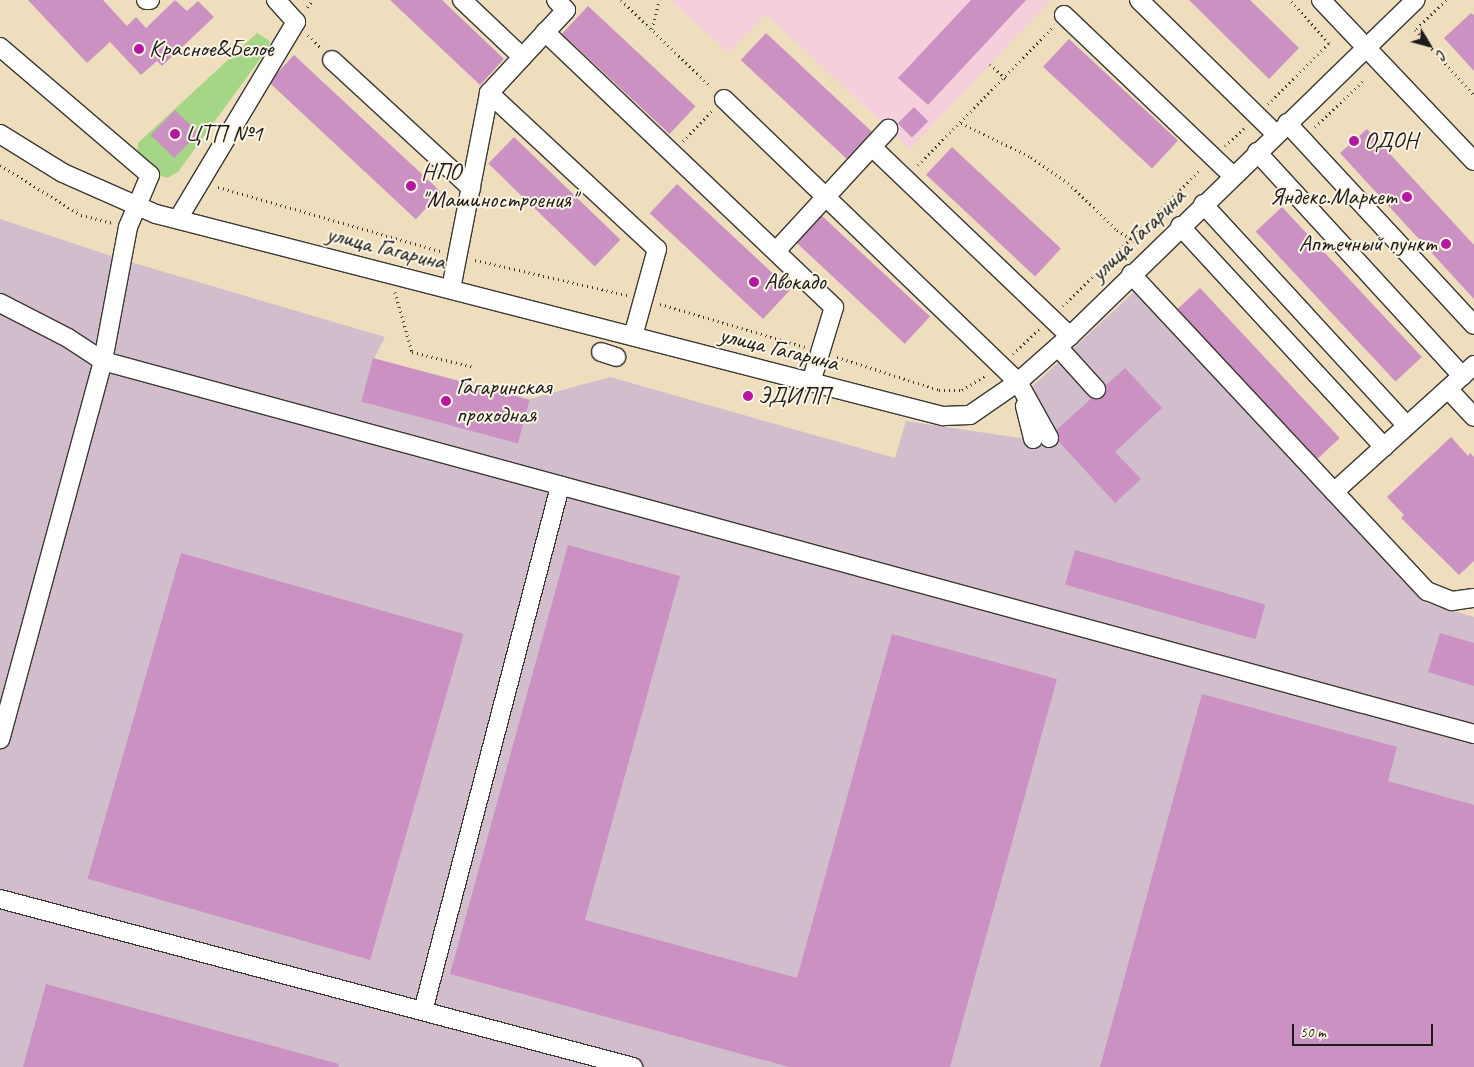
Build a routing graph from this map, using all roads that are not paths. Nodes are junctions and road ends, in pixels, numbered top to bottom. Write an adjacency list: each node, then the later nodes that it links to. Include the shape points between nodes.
1 (146, 0): 2 (street)
2 (150, 0)
3 (276, 0): 28 (street, via 296,22)
4 (462, 0): 13 (street)
5 (556, 0): 10 (street, via 566,10)
6 (1139, 0): 17 (street)
7 (1321, 0): 12 (street)
8 (1415, 0): 12 (street, улица Гагарина)
9 (1064, 15): 23 (street)
10 (545, 32): 13 (street); 30 (street)
11 (0, 47): 27 (street, via 150,175)
12 (1366, 47): 17 (street, улица Гагарина); 22 (street)
13 (522, 57): 15 (street)
14 (332, 60): 24 (street)
15 (489, 92): 24 (street); 35 (street, via 657,249)
16 (724, 99): 25 (street)
17 (1281, 128): 21 (street, улица Гагарина); 34 (street)
18 (888, 129): 20 (street)
19 (0, 134): 27 (street, улица Гагарина, via 63,173)
20 (872, 147): 25 (street); 36 (street)
21 (1257, 152): 23 (street, улица Гагарина); 38 (street)
22 (1474, 160)
23 (1232, 176): 26 (street, улица Гагарина)
24 (471, 188): 32 (street)
25 (825, 197): 30 (street); 40 (street)
26 (1203, 204): 29 (street, улица Гагарина); 44 (street)
27 (138, 207): 28 (street, улица Гагарина); 37 (street, via 128,227)
28 (178, 219): 32 (street, улица Гагарина)
29 (1180, 226): 31 (street, улица Гагарина); 46 (street)
30 (776, 250): 39 (street, via 834,307)
31 (1130, 274): 36 (street, улица Гагарина); 48 (street)
32 (451, 289): 35 (street, улица Гагарина)
33 (0, 303): 37 (street, via 68,338)
34 (1474, 325)
35 (633, 336): 39 (street, улица Гагарина)
36 (1064, 342): 40 (street, улица Гагарина); 41 (street)
37 (104, 361): 47 (street); 51 (street)
38 (1468, 371): 42 (street)
39 (811, 382): 40 (street, улица Гагарина, via 890,409 944,416 970,415)
40 (1018, 382): 45 (street)
41 (1096, 389)
42 (1448, 389): 43 (street); 44 (street)
43 (1474, 417)
44 (1407, 426): 46 (street)
45 (1041, 438)
46 (1384, 447): 48 (street)
47 (560, 486): 50 (street); 53 (street)
48 (1334, 492): 49 (street, via 1427,591 1452,601)
49 (1474, 598)
50 (1474, 734)
51 (0, 739)
52 (0, 899): 53 (street)
53 (423, 1011): 54 (street)
54 (633, 1067)

